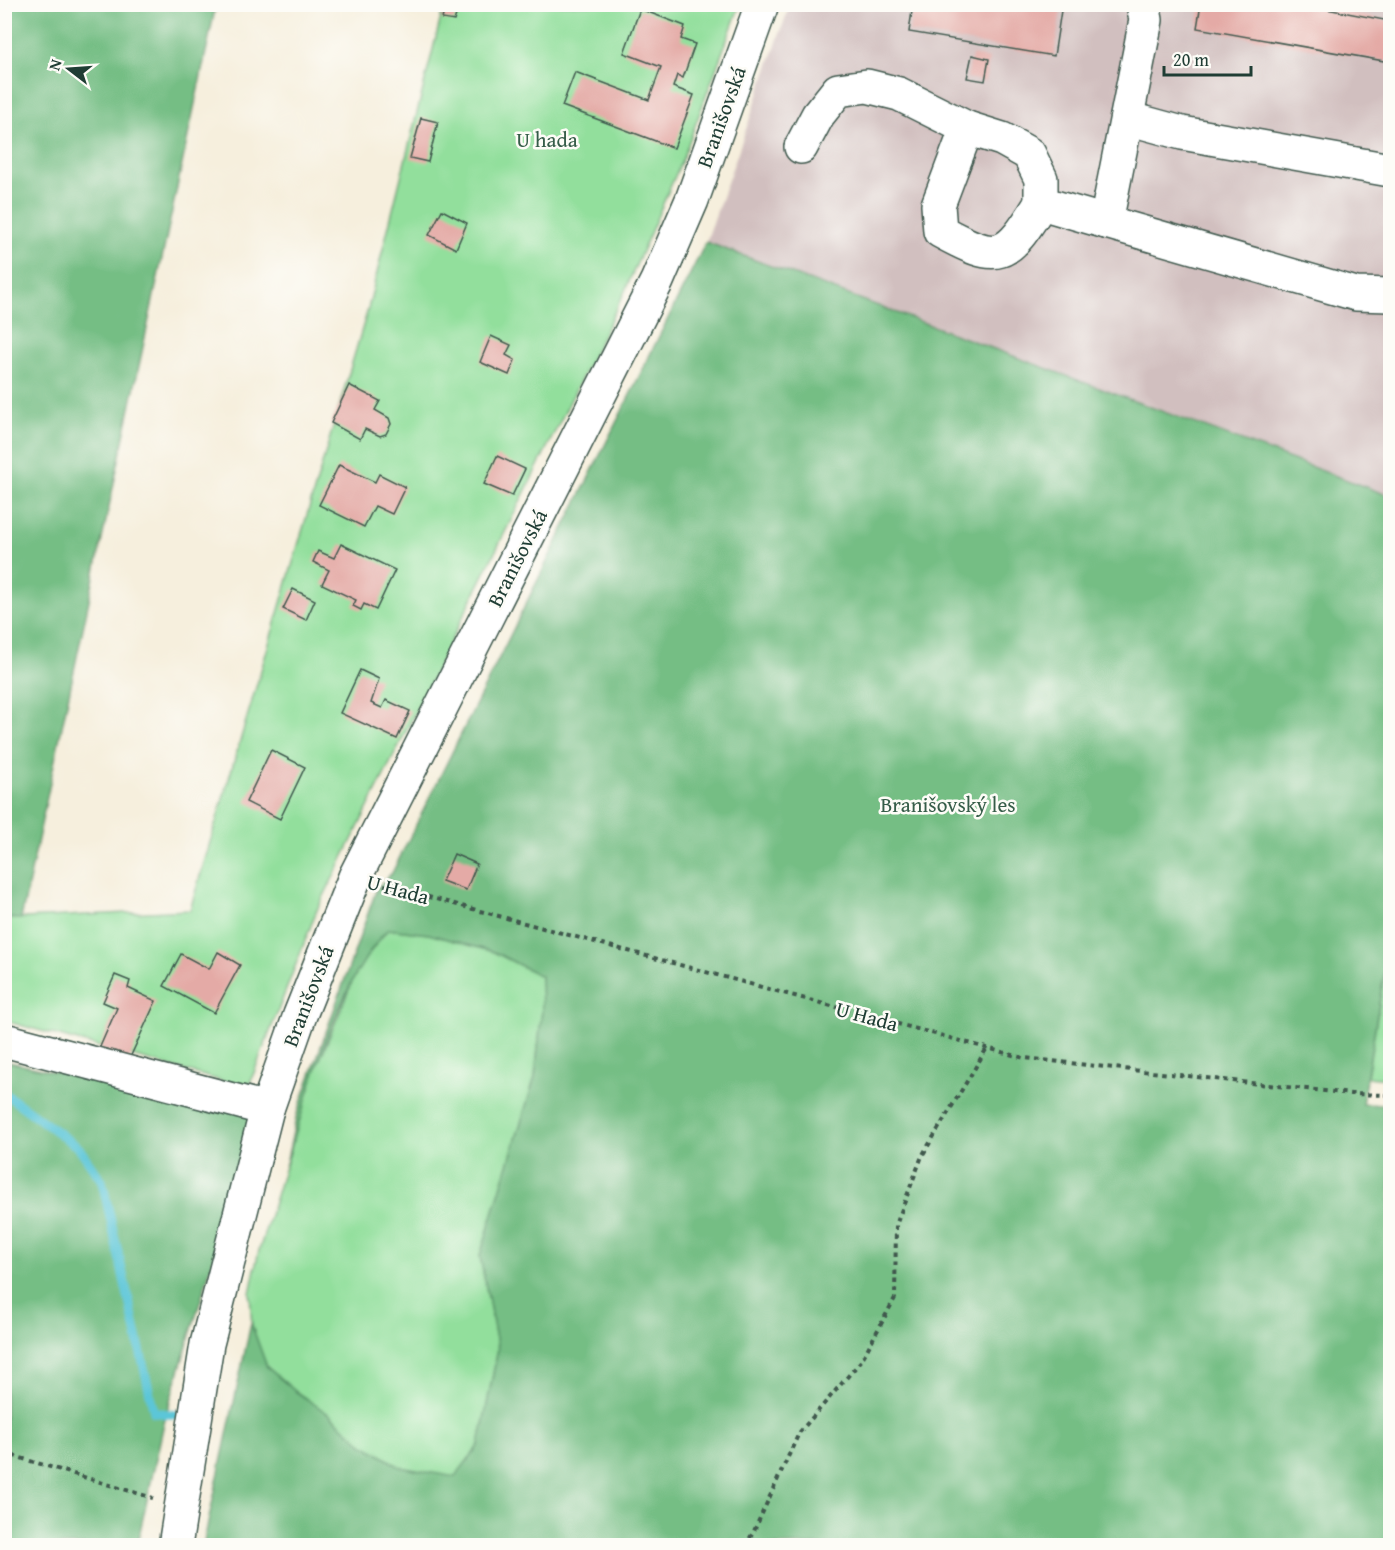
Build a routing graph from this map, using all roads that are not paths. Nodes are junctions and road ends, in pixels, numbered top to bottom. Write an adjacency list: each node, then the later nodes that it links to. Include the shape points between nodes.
1 (762, 4): 11 (street, Branišovská, via 692,200 657,281 355,878)
2 (1143, 4): 3 (street, via 1146,20)
3 (1126, 118): 6 (street, via 1182,133); 8 (street)
4 (967, 128): 5 (street, via 899,94 867,86 838,90 818,115); 7 (street, via 1002,139 1029,154 1041,179); 7 (street, via 938,205 940,231 972,249 999,252 1018,240)
5 (801, 147)
6 (1390, 170)
7 (1041, 203): 8 (street)
8 (1106, 222): 9 (street, via 1356,294)
9 (1390, 295)
10 (4, 1040): 11 (street)
11 (267, 1109): 12 (street, Branišovská, via 207,1344)
12 (175, 1545)

